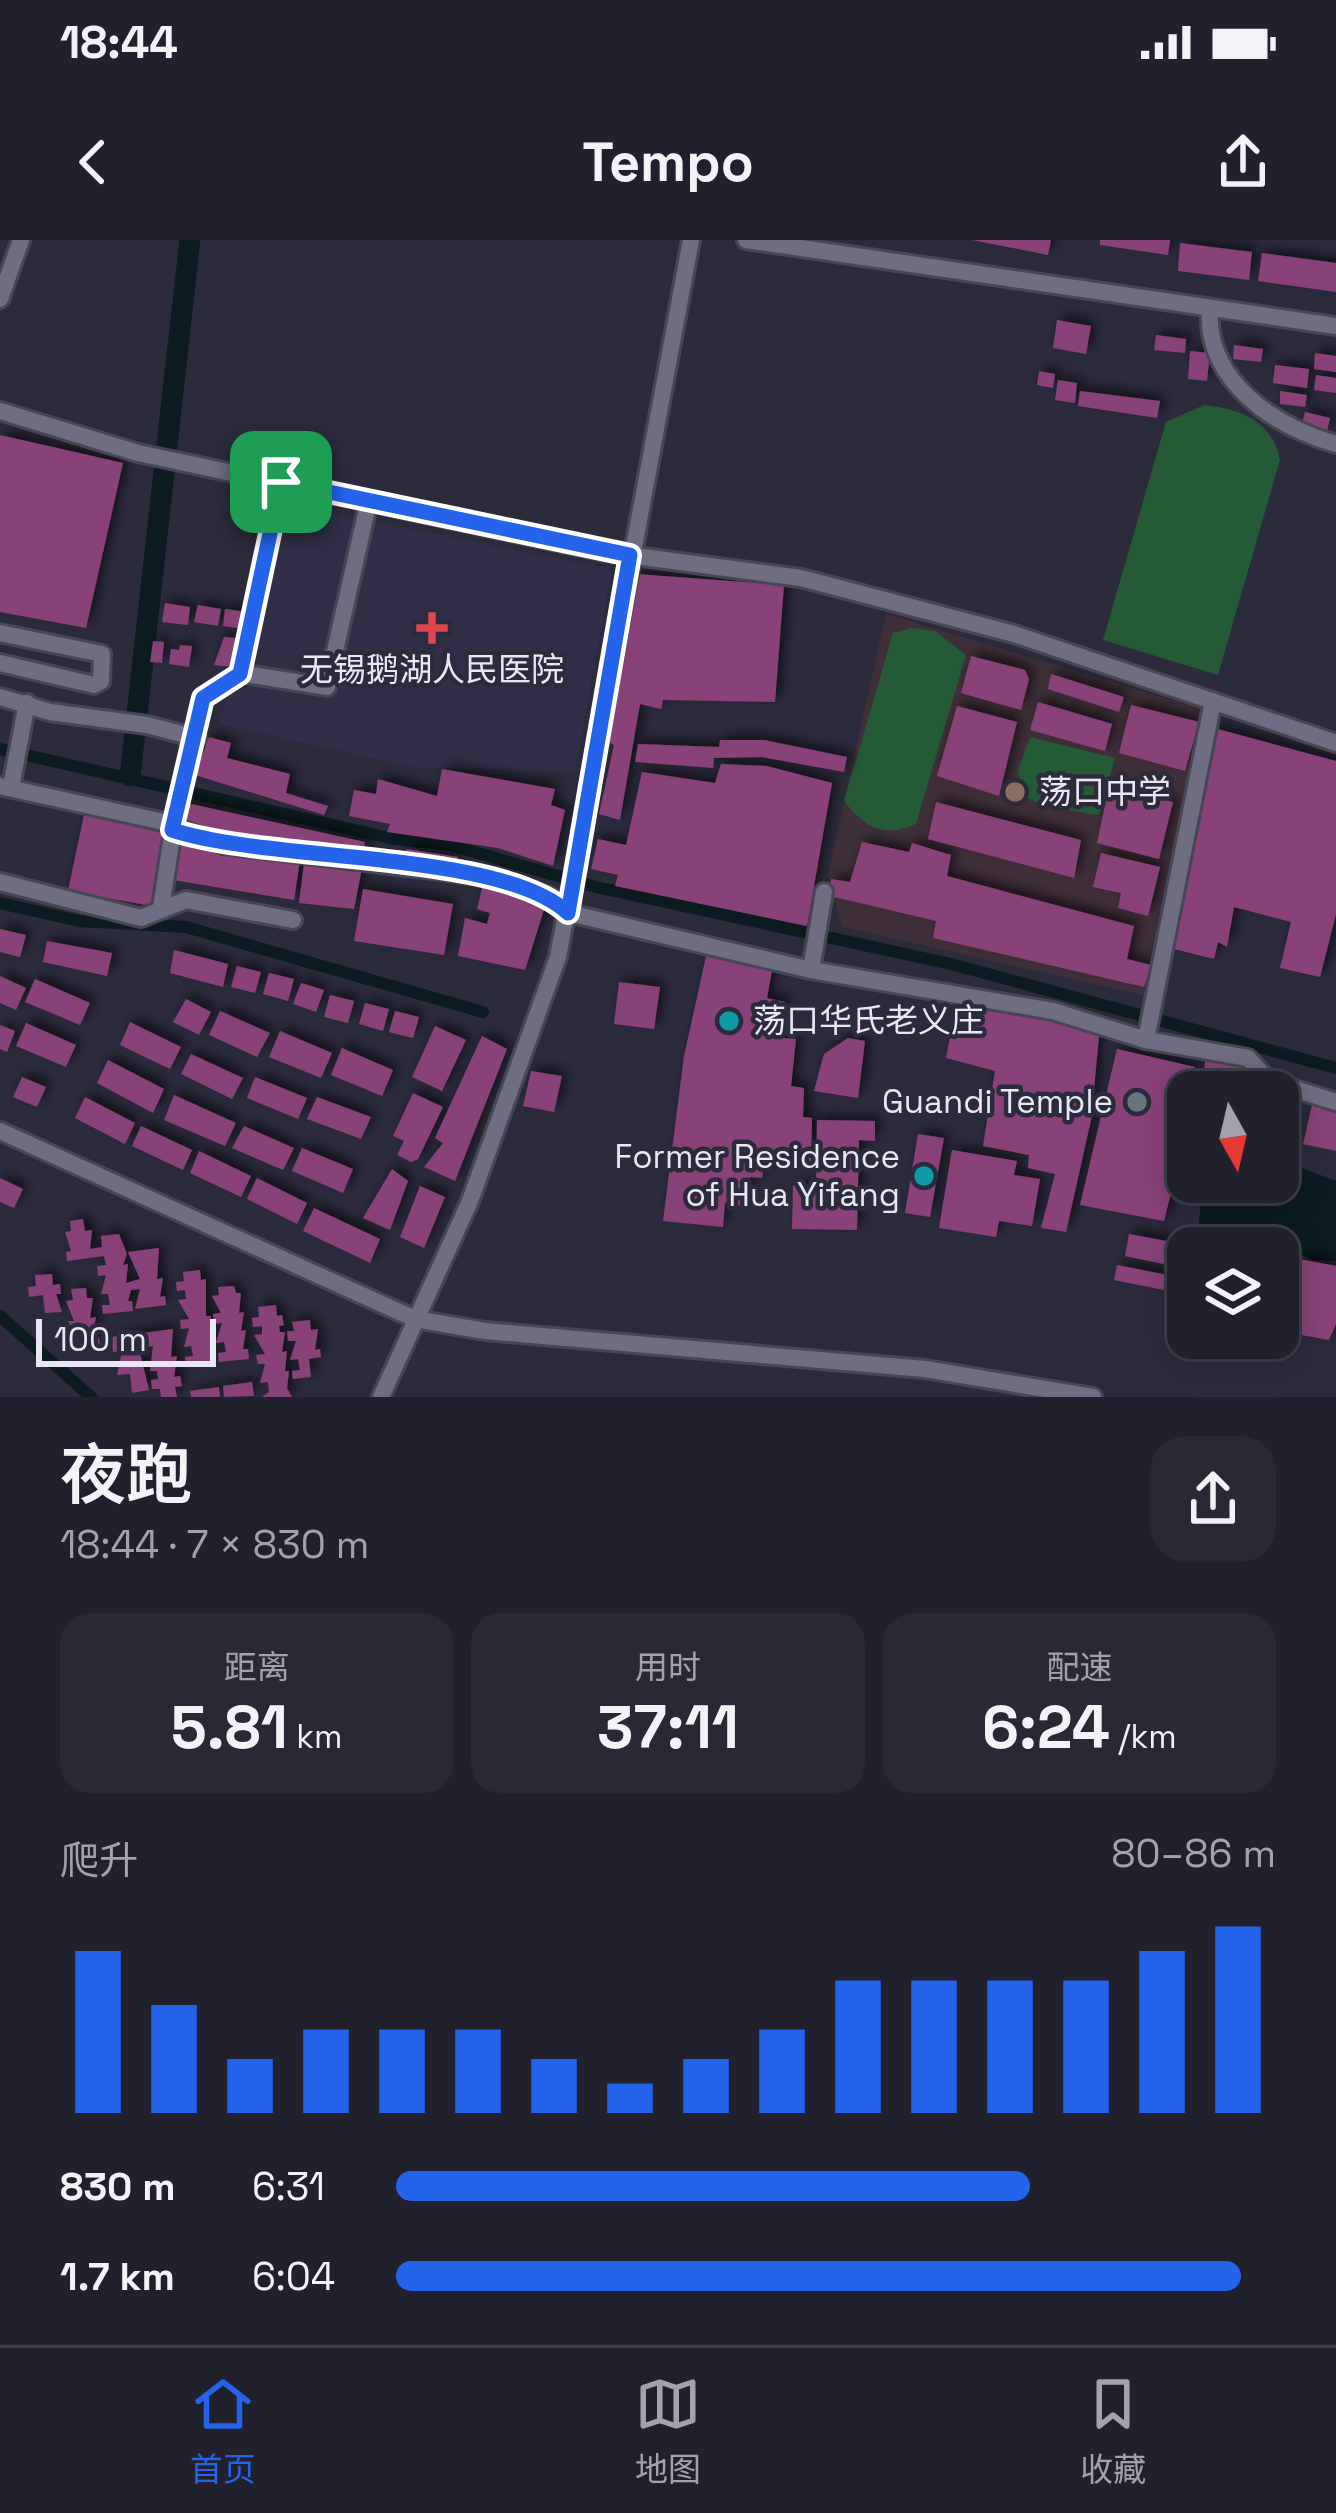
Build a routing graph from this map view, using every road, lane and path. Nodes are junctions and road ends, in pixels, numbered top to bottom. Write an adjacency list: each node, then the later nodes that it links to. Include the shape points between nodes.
1 (21, 240): 4 (street)
2 (691, 240): 11 (street)
3 (746, 240): 5 (street)
4 (0, 299)
5 (1210, 309): 6 (street); 8 (street, via 1214,346 1241,390 1295,432)
6 (1336, 326)
7 (0, 411): 9 (street, via 138,453)
8 (1336, 444)
9 (281, 482): 10 (street); 14 (street)
10 (369, 500): 11 (street); 14 (street, via 327,688)
11 (630, 555): 16 (street, via 801,578 1013,634); 24 (street)
12 (0, 633): 13 (street, via 75,646 105,662 94,685)
13 (0, 663)
14 (233, 677): 18 (street, via 203,698)
15 (0, 698): 17 (street)
16 (1213, 701): 19 (street); 28 (street)
17 (28, 703): 18 (street); 20 (street)
18 (197, 738): 21 (street)
19 (1336, 743)
20 (8, 782): 21 (street)
21 (172, 830): 24 (street, via 224,845 491,878); 25 (street)
22 (0, 883): 25 (street, via 141,918)
23 (824, 892): 27 (street)
24 (570, 907): 27 (street); 31 (street, via 470,1201)
25 (161, 908): 26 (street, via 186,900)
26 (293, 920)
27 (811, 970): 28 (street)
28 (1147, 1031): 29 (street, via 1256,1060 1269,1082)
29 (1336, 1102)
30 (0, 1131): 31 (street)
31 (415, 1319): 32 (street); 33 (street, via 925,1369)
32 (381, 1397)
33 (1093, 1397)

